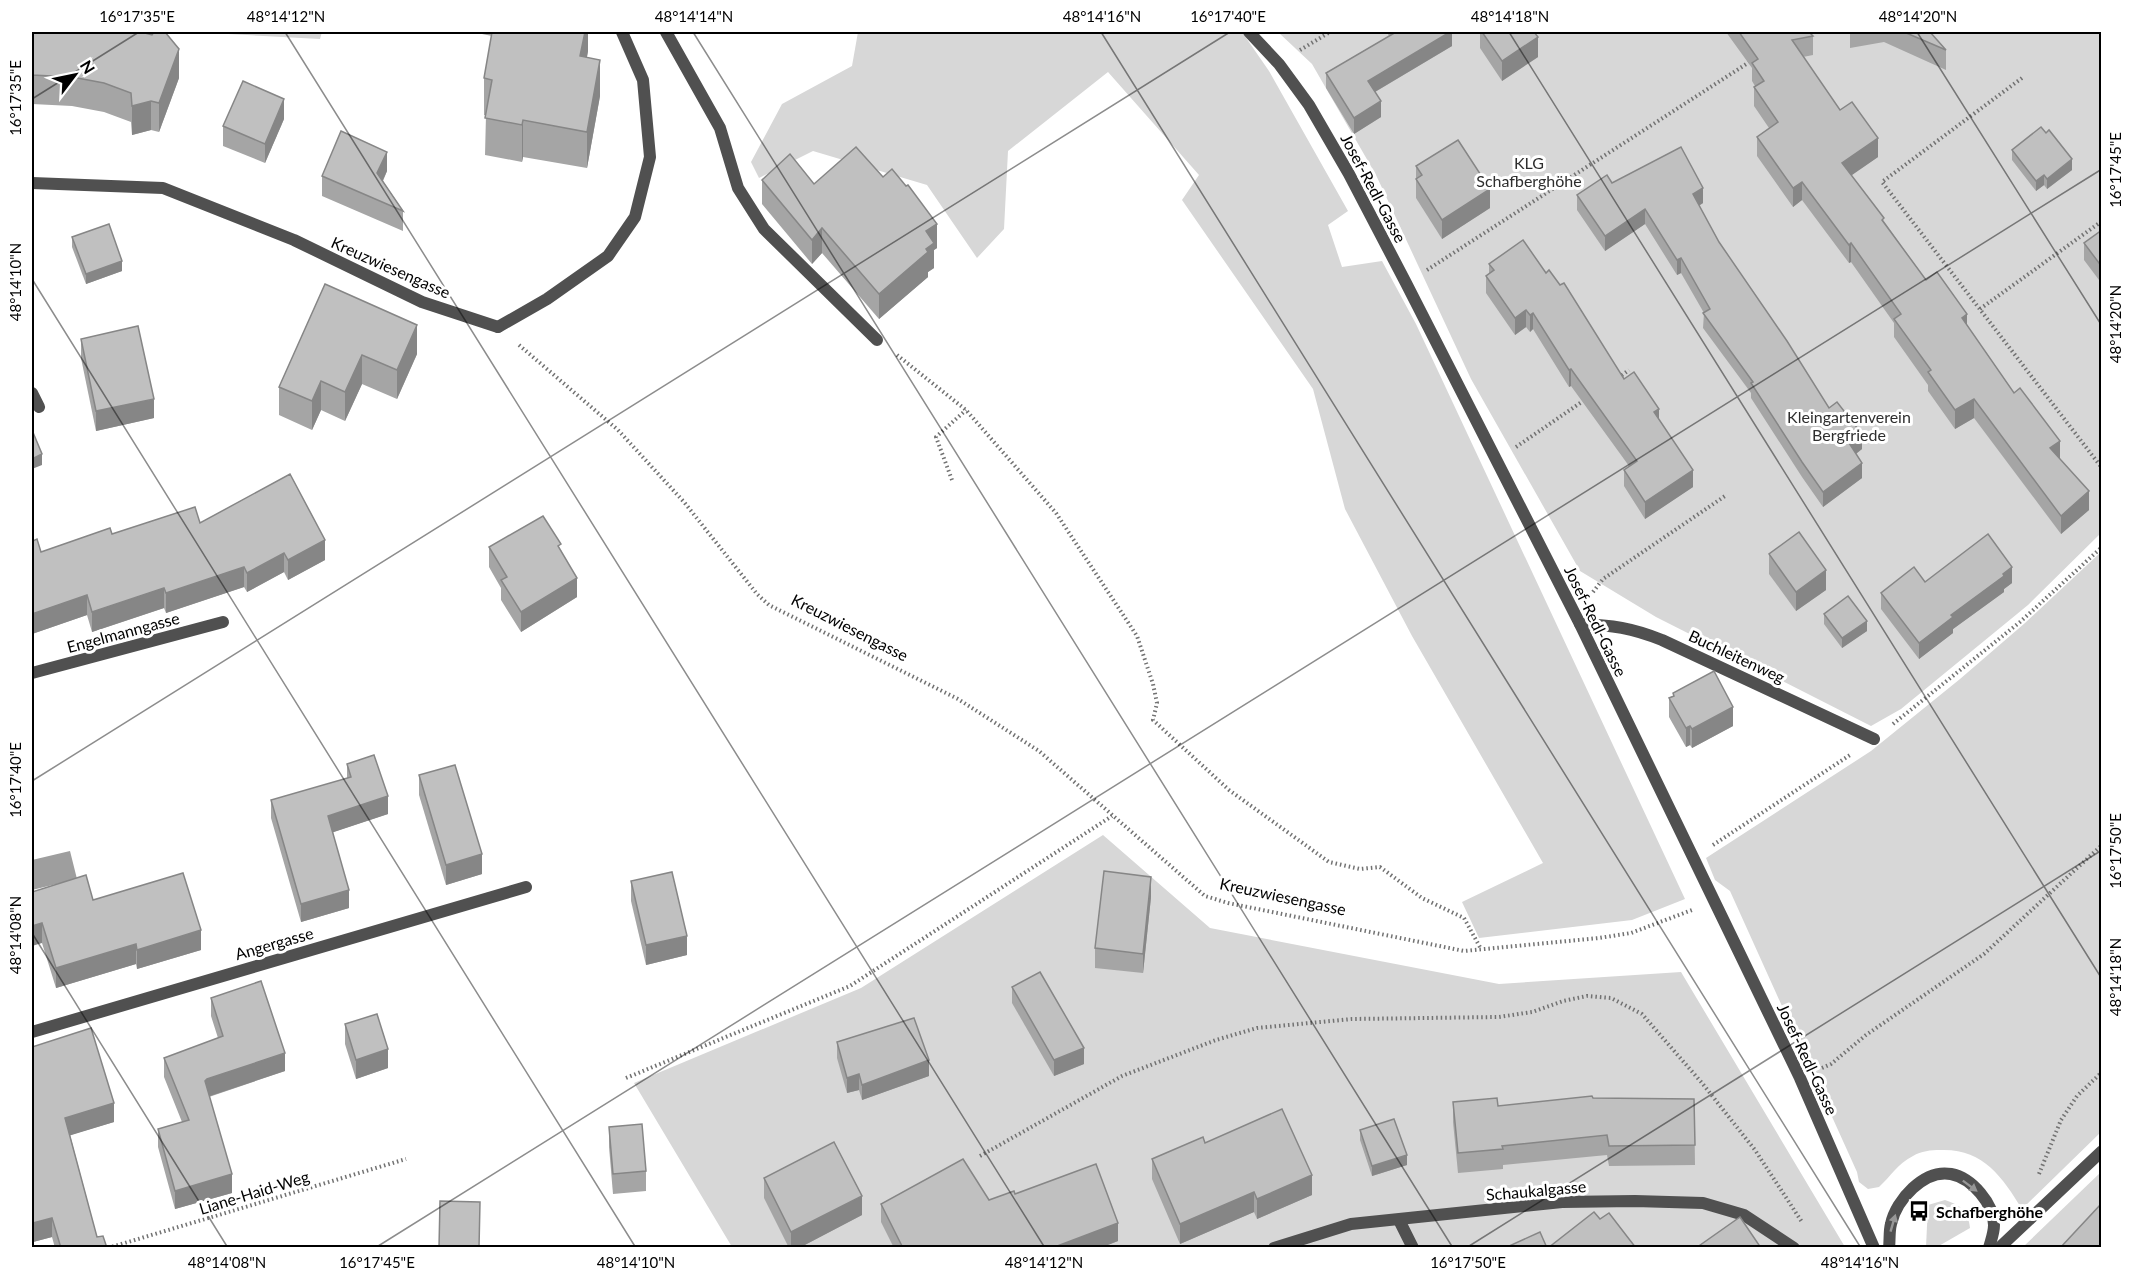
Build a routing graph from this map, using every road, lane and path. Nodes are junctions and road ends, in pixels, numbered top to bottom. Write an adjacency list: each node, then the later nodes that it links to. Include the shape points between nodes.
1 (622, 32): 12 (street, via 643,80 650,157 635,217 608,256 547,299)
2 (666, 32): 13 (street, via 720,128 738,188 764,229)
3 (1249, 32): 6 (street, Josef-Redl-Gasse)
4 (1330, 32): 6 (path)
5 (1758, 56): 10 (path)
6 (1279, 64): 10 (street, Josef-Redl-Gasse, via 1309,105)
7 (2022, 78): 11 (path, via 1882,182)
8 (32, 183): 12 (street, Kreuzwiesengasse, via 163,188 294,240 422,302)
9 (2102, 221): 11 (path)
10 (1406, 283): 20 (street, Josef-Redl-Gasse)
11 (1980, 309): 21 (path)
12 (498, 327): 29 (path, Kreuzwiesengasse, via 618,430 769,605 958,699 1039,752)
13 (878, 340): 19 (path)
14 (1629, 370): 15 (path)
15 (1610, 383)
16 (32, 393): 18 (street)
17 (1590, 396): 20 (path)
18 (39, 407)
19 (966, 410): 22 (path, via 936,437); 34 (path, via 1056,513 1137,636 1157,704 1153,720 1229,790 1329,862 1360,869 1380,867 1422,898 1464,918)
20 (1495, 460): 26 (street, Josef-Redl-Gasse)
21 (2102, 468)
22 (952, 480)
23 (1725, 496): 26 (path, via 1603,579)
24 (2102, 546): 28 (path, via 2020,622)
25 (223, 622): 27 (street, Engelmanngasse)
26 (1580, 624): 28 (street, Buchleitenweg, via 1636,629); 31 (street, Josef-Redl-Gasse)
27 (32, 673)
28 (1874, 739): 31 (path)
29 (1112, 816): 34 (path, Kreuzwiesengasse, via 1205,896 1464,951); 37 (path, via 850,986)
30 (2102, 846): 38 (path, via 1984,954 1866,1035 1831,1064)
31 (1693, 858): 33 (street, Josef-Redl-Gasse)
32 (526, 887): 35 (street, Angergasse)
33 (1713, 902): 34 (path, Kreuzwiesengasse, via 1631,933); 38 (street, Josef-Redl-Gasse)
34 (1481, 949)
35 (32, 1032)
36 (2102, 1072): 42 (path, via 2076,1096 2061,1120)
37 (626, 1078)
38 (1800, 1078): 49 (street, Josef-Redl-Gasse)
39 (2102, 1151): 52 (street)
40 (980, 1156): 44 (path, via 1122,1076 1257,1028 1352,1019 1499,1017 1587,996 1611,998 1642,1014 1702,1083 1755,1150)
41 (406, 1159): 45 (path, Liane-Haid-Weg)
42 (2037, 1177)
43 (1399, 1220): 46 (street, Schaukalgasse, via 1351,1224); 47 (street); 48 (street, Schaukalgasse, via 1563,1202 1703,1203 1744,1215)
44 (1806, 1228)
45 (108, 1248)
46 (1274, 1248)
47 (1413, 1248)
48 (1794, 1248)
49 (1874, 1248)
50 (1889, 1248): 51 (street, one-way to 51, via 1891,1223 1910,1189 1931,1176 1951,1174 1968,1182 1993,1212)
51 (1989, 1248)
52 (1999, 1248)

